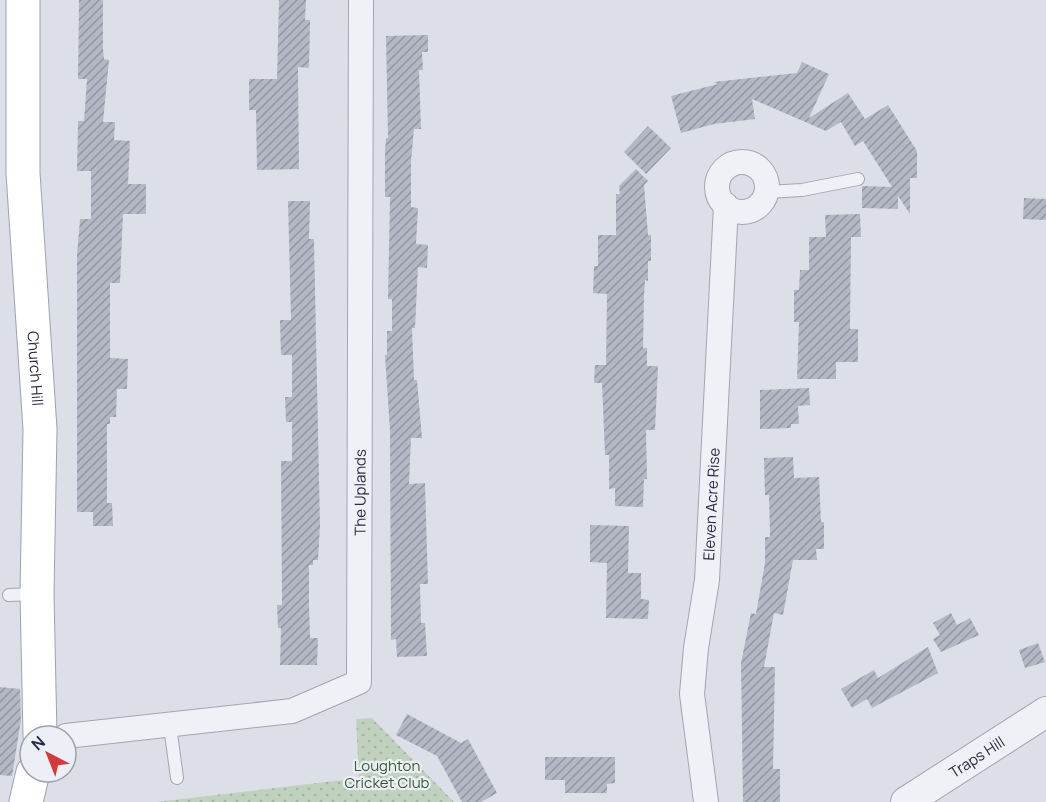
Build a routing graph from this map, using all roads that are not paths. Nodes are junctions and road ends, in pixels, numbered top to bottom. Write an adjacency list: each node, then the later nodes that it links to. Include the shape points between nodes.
1 (23, 0): 7 (main road, Church Hill, via 23,173 40,429 23,594)
2 (361, 0): 8 (street, The Uplands, via 359,682 292,711)
3 (858, 178): 4 (lane, via 802,190)
4 (766, 192): 5 (street, via 750,210 741,212); 5 (street, via 767,184 760,170 738,162 724,170 717,183)
5 (726, 205): 13 (street, Eleven Acre Rise, via 707,580 692,694)
6 (1046, 712): 14 (street, Traps Hill)
7 (39, 724)
8 (170, 726): 9 (street, The Uplands); 10 (lane)
9 (78, 735)
10 (177, 778)
11 (30, 784): 12 (main road)
12 (26, 802)
13 (706, 802)
14 (906, 802)

